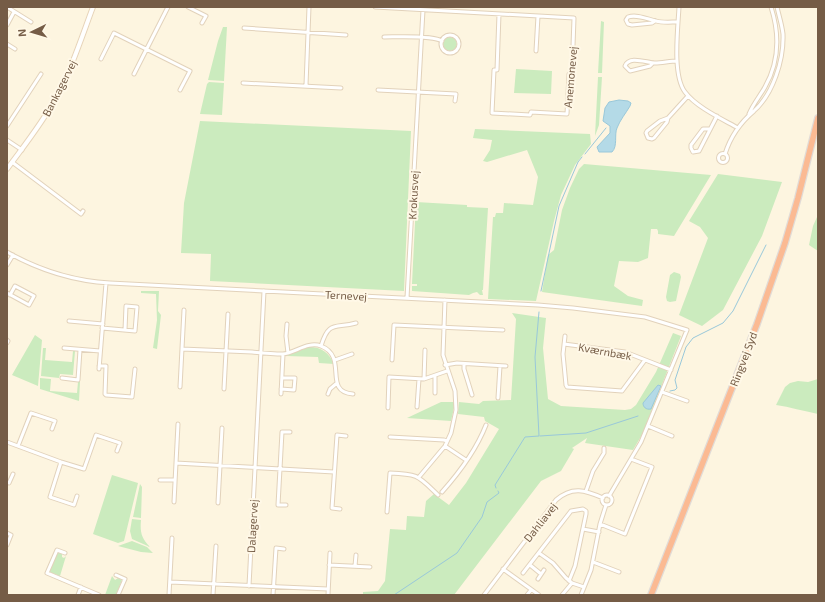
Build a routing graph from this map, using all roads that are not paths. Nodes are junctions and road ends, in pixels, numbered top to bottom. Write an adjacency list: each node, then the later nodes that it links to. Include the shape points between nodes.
1 (7, 7): 12 (street)
2 (93, 7): 52 (street, Bankagervej, via 63,85)
3 (168, 7): 28 (street)
4 (188, 7): 19 (street, via 206,16)
5 (310, 7): 22 (street)
6 (375, 7): 11 (street, Anemonevej)
7 (480, 7): 13 (street)
8 (679, 7): 18 (street)
9 (771, 7): 44 (street, via 778,40 774,66)
10 (777, 7): 44 (street, via 783,35 778,69 768,93)
11 (423, 10): 13 (street, Anemonevej); 25 (street, Krokusvej)
12 (14, 12): 17 (street); 20 (street)
13 (480, 13): 14 (street, Anemonevej)
14 (499, 14): 15 (street, Anemonevej); 15 (street, Anemonevej, via 492,113 567,114 569,74 572,74 574,18)
15 (538, 16): 30 (street)
16 (655, 21): 16 (street, via 634,16 626,20 632,25); 18 (street)
17 (32, 22)
18 (678, 22): 32 (street)
19 (202, 23)
20 (7, 24)
21 (244, 28): 22 (street)
22 (308, 32): 23 (street); 37 (street)
23 (346, 35)
24 (384, 37): 25 (street)
25 (421, 38): 26 (street); 41 (street, Krokusvej)
26 (442, 41): 26 (street, via 443,50 447,53 455,52 459,47 455,36 443,38)
27 (7, 44): 29 (street)
28 (147, 48): 31 (street, via 114,32); 35 (street); 39 (street, via 190,71)
29 (15, 49)
30 (536, 51)
31 (102, 59)
32 (677, 61): 33 (street); 42 (street, via 678,76)
33 (653, 63): 33 (street, via 629,61 626,66 630,71)
34 (41, 74): 48 (street)
35 (134, 74)
36 (243, 83): 37 (street)
37 (306, 85): 38 (street)
38 (341, 88)
39 (180, 90)
40 (378, 90): 41 (street)
41 (418, 92): 43 (street, via 456,94); 63 (street, Krokusvej)
42 (688, 96): 45 (street); 46 (street)
43 (455, 101)
44 (749, 114): 49 (street)
45 (717, 116): 49 (street); 50 (street)
46 (668, 118): 46 (street, via 647,131 648,138 654,138)
47 (818, 118): 202 (highway, Ringvej Syd, via 796,205 757,324)
48 (7, 126)
49 (738, 128): 53 (street)
50 (710, 129): 50 (street, via 699,151 693,152 691,145 703,128)
51 (7, 140): 52 (street)
52 (22, 150): 54 (street, Bankagervej)
53 (725, 154)
54 (12, 162): 55 (street, Bankagervej); 56 (street, via 81,214)
55 (7, 169)
56 (83, 211)
57 (7, 252): 58 (street, Ternevej)
58 (13, 255): 59 (street); 60 (street, Ternevej, via 59,275)
59 (7, 265)
60 (106, 283): 61 (street, Ternevej); 69 (street)
61 (264, 291): 63 (street, Ternevej); 84 (street, Dalagervej)
62 (8, 294): 62 (street, via 29,305 34,296 15,286)
63 (407, 298): 64 (street, Ternevej)
64 (445, 300): 71 (street); 97 (street, Ternevej, via 573,308 645,317 687,330)
65 (184, 310): 79 (street)
66 (228, 314): 83 (street)
67 (69, 321): 69 (street)
68 (356, 323): 77 (street, via 331,328 324,336)
69 (103, 324): 72 (street)
70 (287, 324): 85 (street)
71 (444, 327): 74 (street); 89 (street, via 394,325); 92 (street)
72 (102, 328): 73 (street); 82 (street)
73 (124, 330): 73 (street, via 135,331 137,307 126,306)
74 (504, 330)
75 (565, 336): 76 (street, Kværnbæk)
76 (564, 344): 90 (street, Kværnbæk, via 625,352); 90 (street, Kværnbæk, via 568,388 622,391)
77 (321, 346): 85 (street, via 308,346); 88 (street)
78 (64, 348): 80 (street)
79 (182, 348): 83 (street); 104 (street)
80 (80, 350): 82 (street); 99 (street, via 78,380)
81 (425, 350): 102 (street)
82 (100, 351): 95 (street, via 99,367 106,366 105,394 132,397)
83 (226, 351): 84 (street); 105 (street)
84 (260, 353): 86 (street); 137 (street, Dalagervej)
85 (288, 353): 86 (street)
86 (283, 354): 100 (street)
87 (352, 354): 88 (street)
88 (335, 360): 103 (street)
89 (392, 360)
90 (645, 360): 97 (street, Kværnbæk)
91 (464, 364): 92 (street); 93 (street); 112 (street)
92 (445, 365): 96 (street)
93 (500, 366): 94 (street); 113 (street)
94 (506, 366)
95 (135, 369)
96 (447, 370): 98 (street); 126 (street, via 456,400)
97 (671, 370): 107 (street)
98 (435, 376): 102 (street); 108 (street)
99 (62, 378)
100 (282, 378): 106 (street); 106 (street, via 295,378 294,390)
101 (419, 379): 102 (street); 115 (street); 116 (street, via 389,378)
102 (424, 379)
103 (337, 383): 110 (street); 111 (street, via 343,392)
104 (180, 387)
105 (224, 389)
106 (281, 389): 109 (street)
107 (662, 392): 114 (street); 119 (street)
108 (435, 393)
109 (281, 394)
110 (328, 394)
111 (353, 394)
112 (472, 394)
113 (498, 398)
114 (687, 401)
115 (417, 407)
116 (388, 408)
117 (178, 424): 135 (street)
118 (486, 425): 133 (street)
119 (648, 426): 124 (street); 132 (street)
120 (222, 428): 136 (street)
121 (52, 429): 128 (street, via 55,421 31,413)
122 (290, 432): 138 (street, via 282,432)
123 (346, 436): 139 (street, via 337,435)
124 (672, 436)
125 (390, 437): 126 (street)
126 (448, 441): 129 (street)
127 (7, 442): 128 (street)
128 (18, 446): 134 (street)
129 (445, 446): 133 (street); 141 (street)
130 (604, 448): 145 (street)
131 (117, 451): 134 (street, via 120,443 96,435 84,469)
132 (632, 459): 149 (street); 157 (street, via 652,467 625,534)
133 (466, 460): 146 (street)
134 (61, 462): 148 (street, via 50,497 74,505)
135 (176, 463): 136 (street); 143 (street)
136 (220, 466): 137 (street); 152 (street)
137 (254, 467): 138 (street); 184 (street, Dalagervej)
138 (280, 469): 139 (street); 154 (street, via 278,505)
139 (334, 472): 155 (street, via 332,508)
140 (13, 474): 144 (street, via 9,483)
141 (419, 477): 147 (street); 156 (street, via 390,473)
142 (160, 480): 143 (street)
143 (175, 480): 151 (street)
144 (7, 482)
145 (586, 491): 150 (street, Dahliavej); 174 (street, Dahliavej, via 567,493 556,500)
146 (442, 492)
147 (438, 495)
148 (78, 496)
149 (609, 496): 150 (street); 153 (street, via 612,503)
150 (603, 498): 153 (street)
151 (174, 502)
152 (218, 503)
153 (606, 505): 157 (street)
154 (286, 506)
155 (340, 509)
156 (387, 512)
157 (600, 524): 159 (street)
158 (583, 529): 159 (street); 167 (street, via 586,511 571,511); 182 (street)
159 (599, 532): 169 (street)
160 (7, 533): 162 (street, via 11,535)
161 (172, 538): 181 (street)
162 (7, 545)
163 (216, 546): 183 (street)
164 (284, 549): 186 (street, via 276,548)
165 (65, 553): 185 (street, via 57,550 46,573)
166 (330, 553): 170 (street)
167 (539, 553): 171 (street); 182 (street)
168 (356, 555): 172 (street)
169 (593, 562): 176 (street); 187 (street)
170 (329, 565): 172 (street); 188 (street)
171 (530, 565): 177 (street); 178 (street)
172 (355, 566): 173 (street)
173 (370, 567)
174 (503, 569): 189 (street); 197 (street, Dahliavej)
175 (544, 570): 178 (street)
176 (619, 572)
177 (523, 573)
178 (541, 574): 180 (street)
179 (116, 575): 192 (street, via 125,579)
180 (538, 579)
181 (170, 582): 183 (street); 193 (street)
182 (571, 582): 187 (street); 200 (street)
183 (213, 584): 184 (street); 194 (street)
184 (248, 586): 186 (street)
185 (81, 587): 190 (street); 191 (street)
186 (274, 587): 188 (street); 195 (street)
187 (584, 588): 201 (street)
188 (328, 589): 196 (street)
189 (531, 590): 198 (street); 199 (street)
190 (78, 595)
191 (99, 595)
192 (118, 595)
193 (169, 595)
194 (213, 595)
195 (274, 595)
196 (328, 595)
197 (484, 595)
198 (527, 595)
199 (538, 595)
200 (562, 595)
201 (581, 595)
202 (651, 595)

